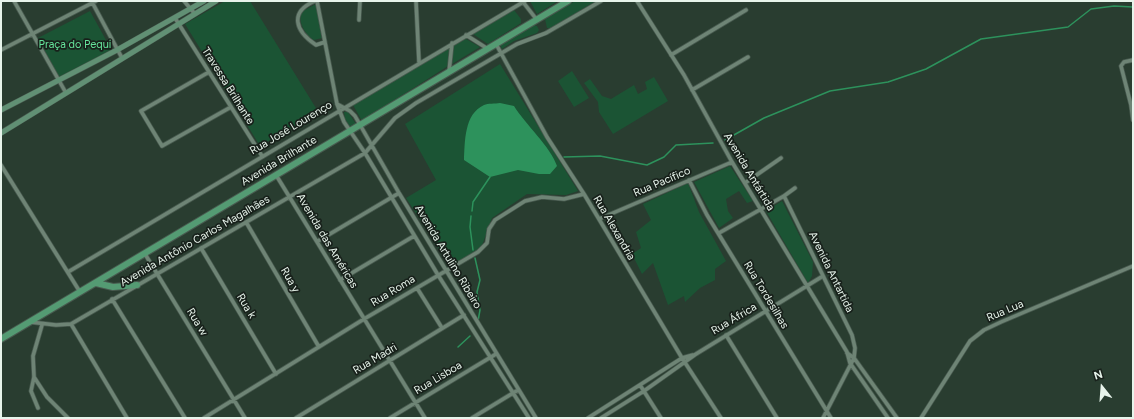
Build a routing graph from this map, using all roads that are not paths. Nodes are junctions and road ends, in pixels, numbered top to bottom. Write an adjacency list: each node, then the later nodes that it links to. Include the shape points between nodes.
1 (14, 1): 21 (street)
2 (184, 1): 13 (street)
3 (204, 1): 13 (main road)
4 (216, 1): 15 (main road)
5 (316, 1): 24 (street, Avenida Artulino Ribeiro); 24 (street, via 301,10 299,24 308,39 316,44)
6 (360, 1): 17 (street)
7 (416, 1): 35 (street)
8 (568, 1): 18 (main road, Avenida Brilhante)
9 (601, 1): 30 (street, via 546,33 526,39)
10 (638, 1): 31 (street, Avenida Antártida)
11 (93, 2): 21 (street); 29 (street)
12 (524, 2): 18 (street); 22 (street, Rua José Lourenço)
13 (191, 9): 15 (street); 16 (main road)
14 (746, 10): 31 (street)
15 (195, 14): 19 (main road)
16 (175, 18): 19 (street, Travessa Brilhante); 20 (main road)
17 (359, 20)
18 (536, 20): 26 (main road, Avenida Brilhante)
19 (179, 25): 23 (main road); 36 (street, Travessa Brilhante)
20 (151, 32): 23 (main road); 29 (main road)
21 (33, 34): 28 (street); 38 (street)
22 (466, 35): 25 (street, Rua José Lourenço); 27 (street)
23 (155, 39): 33 (main road)
24 (326, 42): 41 (street, Avenida Artulino Ribeiro)
25 (452, 43): 35 (street, Rua José Lourenço); 37 (street)
26 (496, 44): 27 (main road, Avenida Brilhante); 30 (street, Rua Alexandria)
27 (488, 49): 37 (main road, Avenida Brilhante)
28 (1, 50)
29 (117, 50): 33 (street); 38 (main road)
30 (500, 53): 51 (street, via 397,115); 62 (street, Rua Alexandria, via 547,137)
31 (671, 55): 39 (street, Avenida Antártida)
32 (748, 57): 39 (street)
33 (122, 58): 40 (main road)
34 (1133, 60): 42 (street, via 1124,62 1121,66)
35 (419, 62): 44 (street, Rua José Lourenço)
36 (209, 72): 43 (street, Travessa Brilhante); 43 (street, via 141,111 162,146)
37 (449, 72): 48 (main road, Avenida Brilhante)
38 (59, 80): 40 (street); 45 (main road)
39 (692, 90): 55 (street, Avenida Antártida)
40 (66, 93): 50 (main road)
41 (337, 104): 44 (street); 46 (street, Avenida Artulino Ribeiro)
42 (1132, 105): 47 (street)
43 (231, 107): 53 (street, Travessa Brilhante)
44 (344, 107): 46 (street, Rua José Lourenço); 48 (street, Avenida Artulino Ribeiro, via 355,116)
45 (1, 110)
46 (338, 110): 49 (street, Avenida Artulino Ribeiro); 53 (street, Rua José Lourenço)
47 (1133, 120)
48 (360, 125): 49 (main road, Avenida Brilhante); 51 (street, Avenida Artulino Ribeiro)
49 (349, 131): 52 (street, Avenida Artulino Ribeiro); 57 (main road, Avenida Brilhante)
50 (1, 133)
51 (370, 145): 52 (street); 61 (street, Avenida Artulino Ribeiro)
52 (365, 153): 64 (street, Avenida Antônio Carlos Magalhães); 65 (street, Avenida Artulino Ribeiro)
53 (262, 156): 76 (street, Rua José Lourenço)
54 (781, 158): 59 (street)
55 (732, 162): 58 (street, Rua Pacífico); 59 (street, Avenida Antártida)
56 (1, 165): 76 (street)
57 (276, 175): 64 (street, Avenida das Américas); 73 (main road, Avenida Brilhante)
58 (689, 180): 67 (street, Rua Pacífico); 69 (street, Rua Tordesilhas)
59 (745, 183): 66 (street, Avenida Antártida)
60 (795, 188): 63 (street)
61 (399, 193): 65 (street); 75 (street, Avenida Artulino Ribeiro)
62 (584, 194): 67 (street, Rua Alexandria); 75 (street, Rua Roma, via 564,199 542,197 525,201 495,220 483,247)
63 (784, 196): 66 (street); 79 (street, Avenida Antartida)
64 (290, 197): 68 (street, Avenida Antônio Carlos Magalhães); 71 (street, Avenida das Américas)
65 (391, 198): 70 (street, Avenida Artulino Ribeiro); 71 (street)
66 (762, 209): 69 (street); 83 (street, Avenida Antártida)
67 (599, 219): 101 (street, Rua Alexandria)
68 (246, 222): 72 (street, Avenida Antônio Carlos Magalhães); 96 (street, Rua y)
69 (719, 233): 87 (street, Rua Tordesilhas)
70 (414, 236): 78 (street, Avenida Artulino Ribeiro); 80 (street)
71 (318, 242): 80 (street, Avenida das Américas)
72 (201, 248): 77 (street, Avenida Antônio Carlos Magalhães); 106 (street, Rua k)
73 (145, 254): 77 (street, Rua w); 81 (main road, Avenida Brilhante)
74 (1133, 266): 136 (street, Rua Lua, via 1001,322 979,334 970,341)
75 (446, 271): 78 (street, Rua Roma); 98 (street, Avenida Artulino Ribeiro)
76 (68, 272): 85 (street)
77 (157, 273): 82 (street, Avenida Antônio Carlos Magalhães); 112 (street, Rua w)
78 (438, 275): 84 (street, Rua Roma); 88 (street, Avenida Artulino Ribeiro)
79 (823, 276): 83 (street, Rua África); 102 (street, Avenida Antartida, via 852,335)
80 (340, 280): 89 (street, Avenida das Américas)
81 (96, 283): 82 (main road, via 113,287); 85 (main road, Avenida Brilhante)
82 (137, 285): 86 (street, Avenida Antônio Carlos Magalhães)
83 (807, 286): 87 (street, Rua África); 97 (street, Avenida Antártida)
84 (417, 288): 89 (street, Rua Roma); 93 (street)
85 (80, 292): 90 (main road, Avenida Brilhante)
86 (112, 299): 91 (street, Avenida Antônio Carlos Magalhães); 118 (street)
87 (765, 311): 94 (street, Rua África); 115 (street, Rua Tordesilhas)
88 (464, 315): 93 (street, Rua Madri); 100 (street, Avenida Artulino Ribeiro)
89 (364, 319): 96 (street, Rua Roma); 103 (street, Avenida das Américas)
90 (29, 322): 92 (street, Avenida Antônio Carlos Magalhães); 95 (main road, Avenida Brilhante)
91 (71, 324): 92 (street, Avenida Antônio Carlos Magalhães); 117 (street)
92 (42, 325): 107 (street, via 33,356)
93 (442, 328): 103 (street, Rua Madri)
94 (726, 335): 99 (street, Rua África); 131 (street)
95 (1, 339)
96 (319, 347): 106 (street, Rua Roma)
97 (847, 352): 102 (street, Avenida Antártida); 105 (street, Avenida Antártida)
98 (496, 354): 100 (street, Rua Lisboa); 109 (street, Avenida Artulino Ribeiro)
99 (696, 354): 101 (street, Rua África); 104 (street, Rua África)
100 (490, 357): 111 (street, Avenida Artulino Ribeiro); 113 (street, Rua Lisboa)
101 (682, 358): 104 (street, Rua Alexandria); 108 (street, Rua África)
102 (854, 358): 105 (street); 135 (street, Avenida Antártida)
103 (390, 360): 113 (street, Avenida das Américas); 121 (street, Rua Madri)
104 (685, 363): 110 (street, Rua África); 130 (street, Rua Alexandria)
105 (850, 363): 115 (street); 134 (street, Avenida Antártida)
106 (276, 374): 112 (street, Rua Roma)
107 (34, 377): 114 (street, via 31,391); 116 (street, via 41,389)
108 (640, 385): 110 (street); 127 (street, Rua África)
109 (518, 390): 111 (street); 126 (street, Avenida Artulino Ribeiro)
110 (644, 391): 128 (street, Rua África); 129 (street)
111 (513, 393): 124 (street); 125 (street, Avenida Artulino Ribeiro)
112 (233, 400): 119 (street, Rua Roma); 120 (street, Rua w)
113 (415, 402): 122 (street, Rua Lisboa); 123 (street, Avenida das Américas)
114 (38, 408)
115 (826, 410): 132 (street); 133 (street, Rua Tordesilhas)
116 (68, 418)
117 (127, 418)
118 (185, 418)
119 (204, 418)
120 (245, 418)
121 (296, 418)
122 (390, 418)
123 (425, 418)
124 (472, 418)
125 (529, 418)
126 (536, 418)
127 (588, 418)
128 (601, 418)
129 (661, 418)
130 (721, 418)
131 (777, 418)
132 (823, 418)
133 (831, 418)
134 (888, 418)
135 (897, 418)
136 (921, 418)

